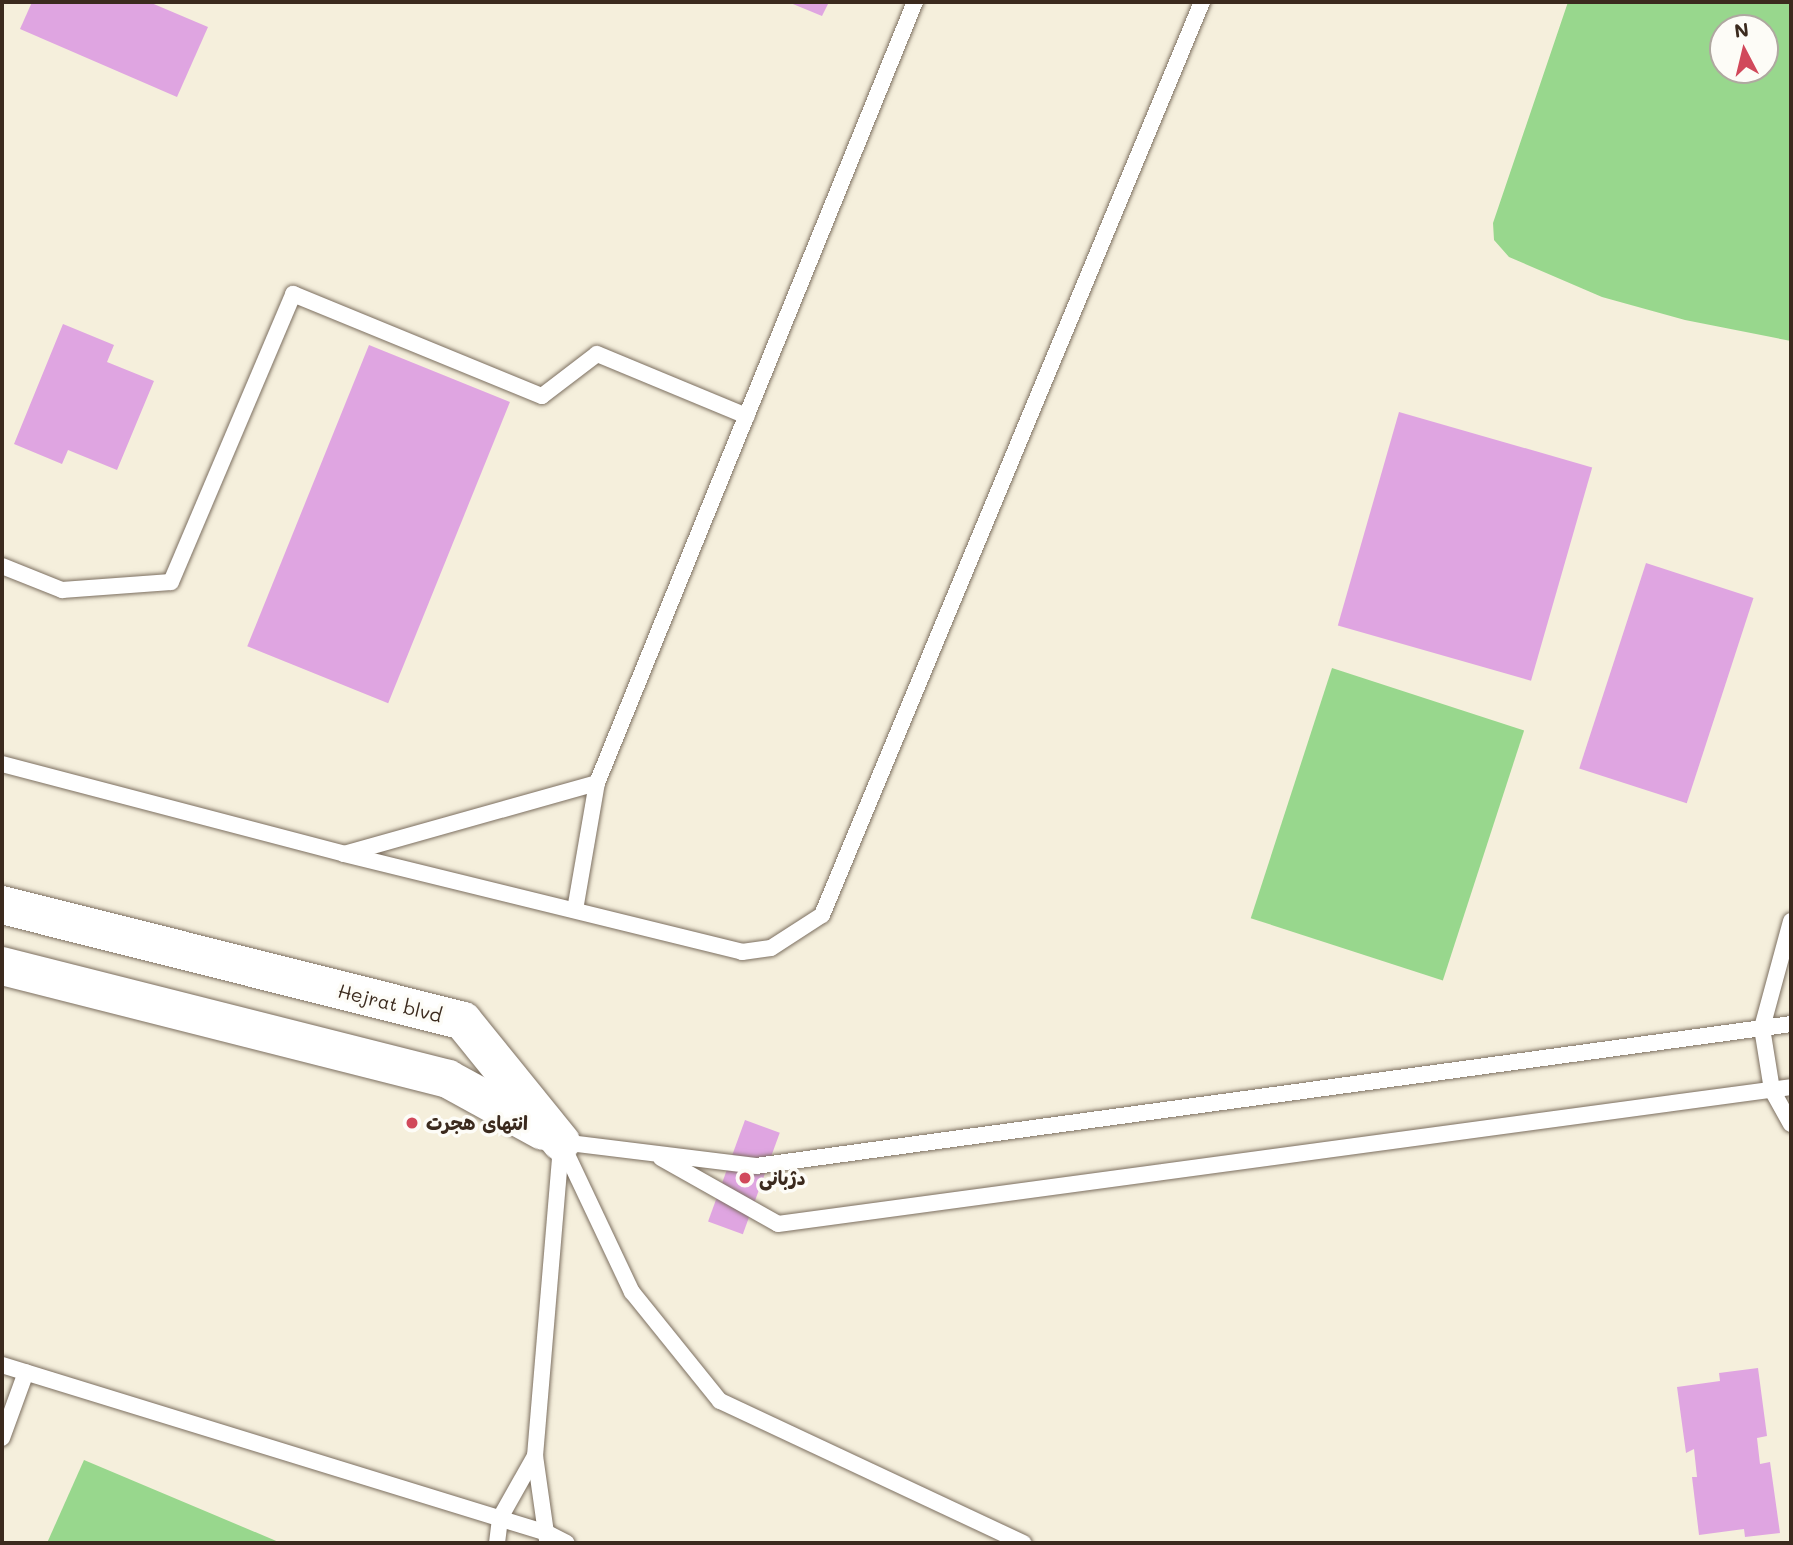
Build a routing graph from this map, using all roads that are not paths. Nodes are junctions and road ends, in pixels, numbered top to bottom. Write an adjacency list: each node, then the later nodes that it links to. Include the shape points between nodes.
1 (915, 2): 3 (lane)
2 (1202, 2): 9 (lane, via 822,915 771,948 742,952)
3 (747, 416): 4 (lane, via 597,354 541,396 293,294 171,582 62,590); 6 (lane)
4 (2, 566)
5 (2, 764): 7 (lane)
6 (597, 783): 7 (lane); 9 (lane)
7 (344, 854): 9 (lane)
8 (2, 905): 17 (main road, Hejrat blvd, via 463,1021)
9 (575, 910)
10 (1791, 921): 13 (lane)
11 (2, 967): 17 (main road, via 448,1079)
12 (1791, 1024): 13 (lane)
13 (1762, 1028): 15 (lane); 18 (lane, via 756,1166)
14 (1791, 1087): 15 (lane)
15 (1772, 1090): 16 (lane); 18 (lane, via 778,1224)
16 (1791, 1124)
17 (561, 1142): 18 (lane); 22 (lane); 27 (lane, via 632,1292 720,1401)
18 (653, 1153)
19 (2, 1365): 20 (lane)
20 (26, 1373): 21 (lane); 23 (lane)
21 (2, 1438)
22 (535, 1457): 23 (lane); 24 (lane)
23 (500, 1518): 24 (lane); 25 (lane)
24 (547, 1538): 26 (lane)
25 (497, 1543)
26 (567, 1543)
27 (1023, 1543)

